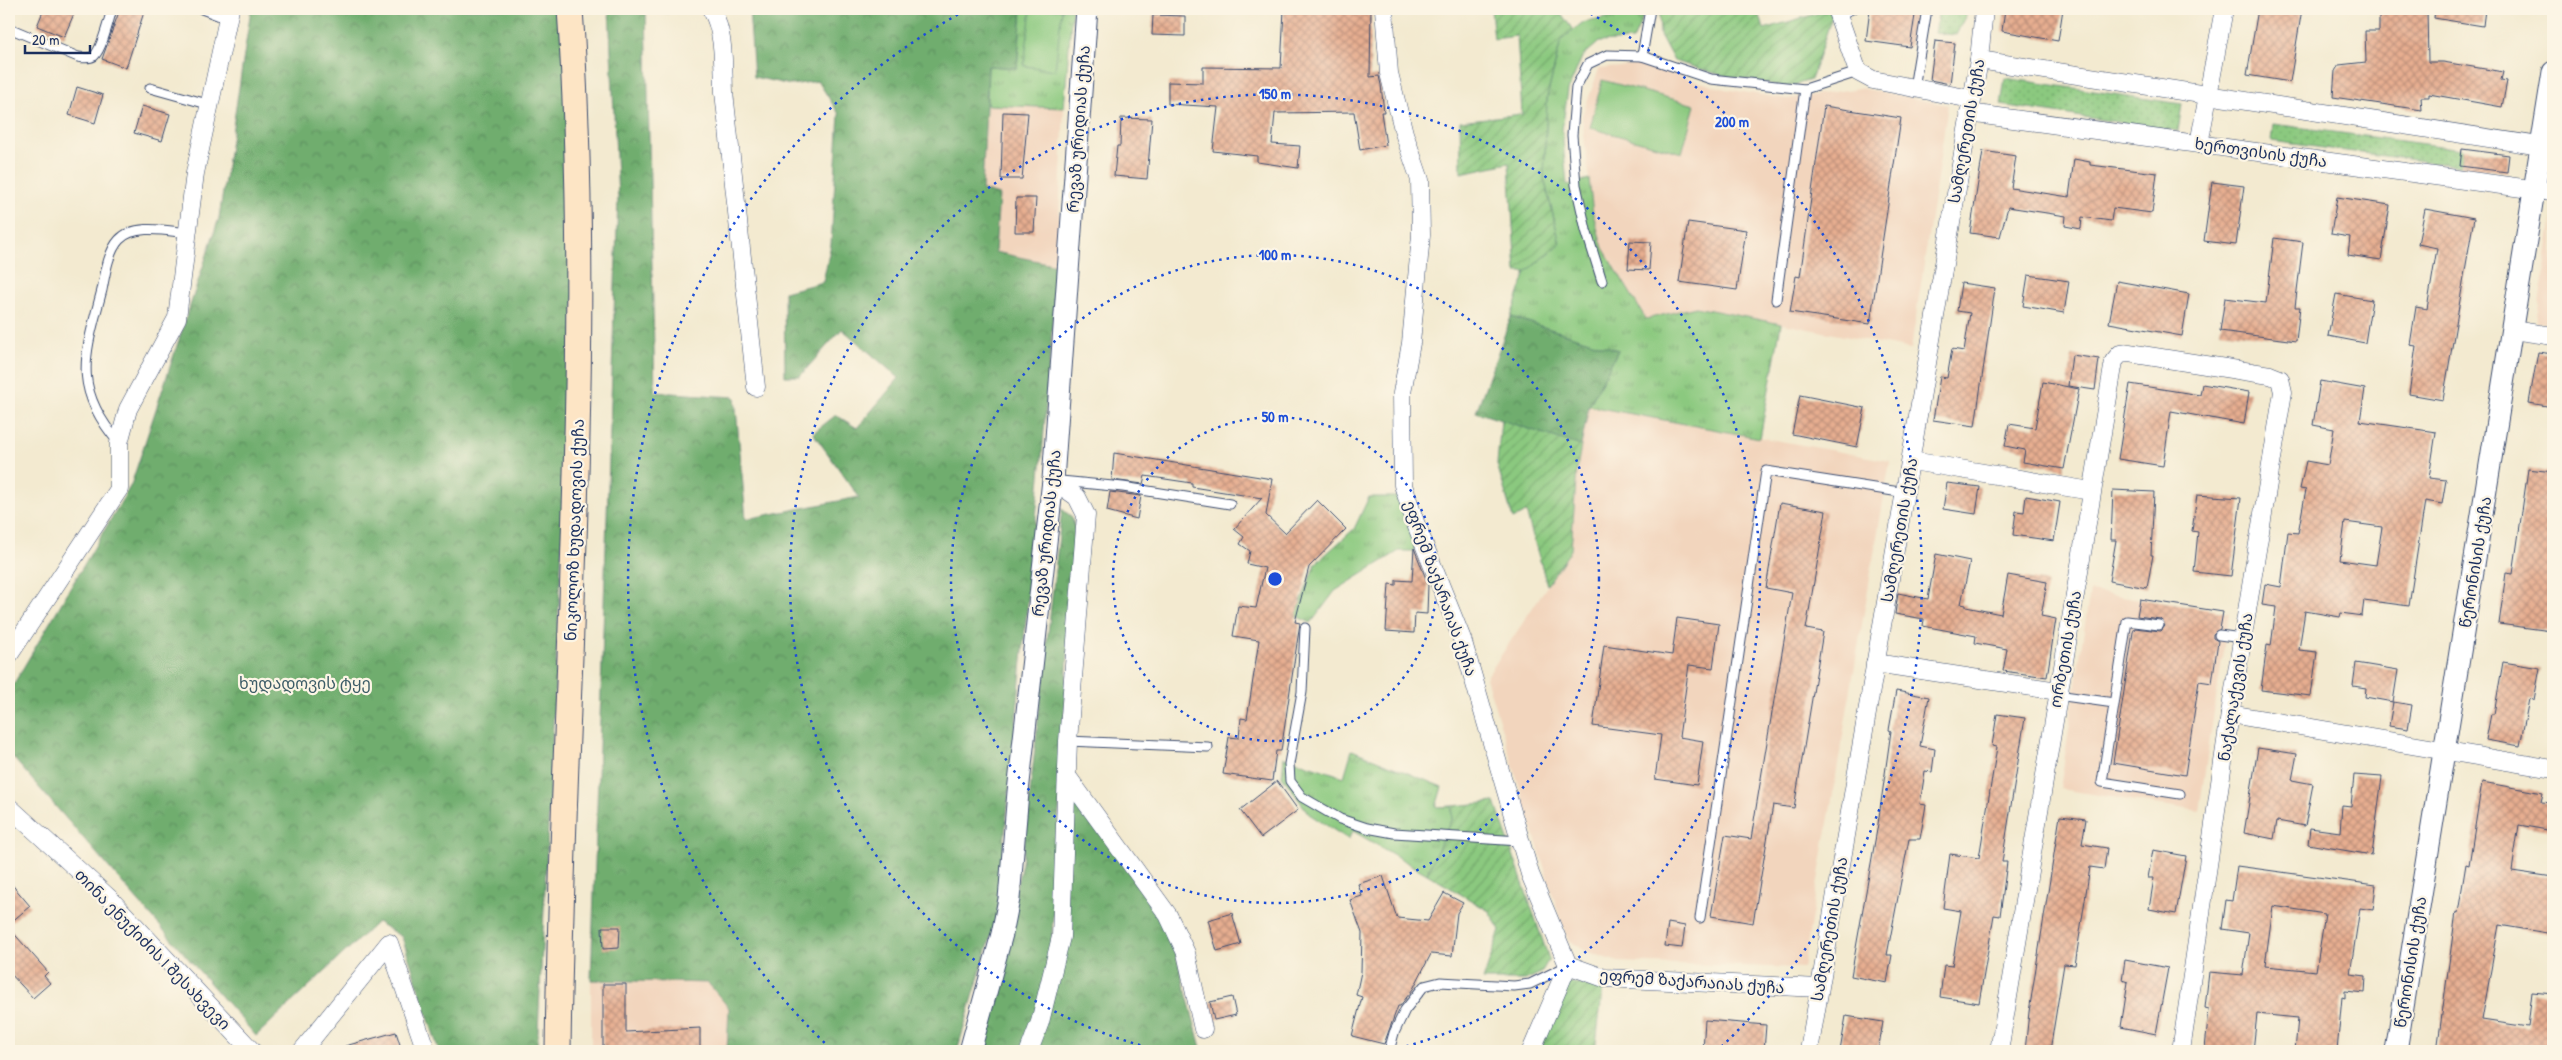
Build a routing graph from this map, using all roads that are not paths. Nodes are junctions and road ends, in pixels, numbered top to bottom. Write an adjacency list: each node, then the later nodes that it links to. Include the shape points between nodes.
1 (112, 9): 13 (lane, via 98,49 94,56 86,58)
2 (202, 9): 12 (lane)
3 (570, 9): 64 (main road, ნიკოლოზ ხუდადოვის ქუჩა, via 579,198 578,390)
4 (711, 9): 33 (street, via 719,33 723,62)
5 (1087, 9): 36 (street, რევაზ ურიდიას ქუჩა)
6 (1384, 9): 56 (street, ეფრემ ზაქარაიას ქუჩა, via 1389,73 1420,180 1421,236 1411,343 1402,393 1404,485 1415,522 1462,639)
7 (1650, 9): 14 (lane)
8 (1927, 9): 19 (lane)
9 (1984, 9): 15 (street, სამღერეთის ქუჩა)
10 (2224, 9): 21 (street)
11 (1842, 11): 16 (street)
12 (229, 14): 22 (street)
13 (9, 28)
14 (1642, 56): 20 (lane, via 1711,79); 28 (lane, via 1607,55 1588,64 1576,86 1572,135 1576,185)
15 (1979, 60): 21 (street); 23 (street, სამღერეთის ქუჩა)
16 (1858, 72): 19 (street, ხერთვისის ქუჩა, via 1873,80); 20 (lane)
17 (2553, 72): 25 (street, წერონისის ქუჩა)
18 (150, 88): 22 (lane)
19 (1914, 88): 23 (street, ხერთვისის ქუჩა)
20 (1805, 89): 29 (lane)
21 (2209, 96): 24 (street); 25 (street)
22 (211, 105): 27 (street, via 195,173)
23 (1970, 106): 24 (street, ხერთვისის ქუჩა); 35 (street, სამღერეთის ქუჩა)
24 (2199, 144): 26 (street, ხერთვისის ქუჩა)
25 (2548, 147): 26 (street, წერონისის ქუჩა)
26 (2544, 191): 30 (street, წერონისის ქუჩა)
27 (188, 233): 34 (street, via 176,318 128,409); 34 (lane, via 150,229 131,232 118,240 110,260 85,354 92,402 102,423)
28 (1602, 281)
29 (1776, 300)
30 (2512, 330): 31 (street); 51 (street, წერონისის ქუჩა)
31 (2553, 336)
32 (2224, 369): 37 (street, ორბეთის ქუჩა, via 2120,354 2114,361); 43 (street, ნაქალაქევის ქუჩა, via 2270,375 2280,380 2283,392)
33 (756, 387)
34 (119, 443): 44 (street, via 120,489)
35 (1912, 461): 37 (street); 38 (street, სამღერეთის ქუჩა)
36 (1053, 480): 39 (lane); 49 (street, via 1077,497 1086,515); 65 (street, რევაზ ურიდიას ქუჩა, via 1008,899 1002,934)
37 (2091, 491): 46 (street, ორბეთის ქუჩა)
38 (1906, 493): 45 (street, სამღერეთის ქუჩა); 57 (lane, via 1766,471)
39 (1230, 504)
40 (2159, 626): 47 (lane, via 2127,621)
41 (1305, 628): 56 (lane, via 1302,692 1289,764 1290,781 1302,797 1340,819 1367,828 1394,833)
42 (2219, 635): 43 (lane)
43 (2242, 638): 48 (street, ნაქალაქევის ქუჩა)
44 (9, 655)
45 (1875, 663): 46 (street); 59 (street, სამღერეთის ქუჩა)
46 (2057, 693): 47 (lane); 70 (street, ორბეთის ქუჩა)
47 (2114, 703): 54 (lane, via 2102,782)
48 (2230, 714): 51 (street); 71 (street, ნაქალაქევის ქუჩა)
49 (1068, 741): 50 (lane); 53 (street)
50 (1208, 747)
51 (2445, 751): 52 (street); 72 (street, წერონისის ქუჩა)
52 (2553, 770)
53 (1067, 776): 60 (street, via 1168,915 1186,953); 66 (street, via 1061,937 1040,1022)
54 (2180, 794)
55 (9, 807): 61 (street, თინა ენუქიძის I შესახვევი, via 109,898)
56 (1520, 841): 58 (street, ეფრემ ზაქარაიას ქუჩა, via 1530,874)
57 (1700, 918)
58 (1568, 965): 59 (street, ეფრემ ზაქარაიას ქუჩა, via 1604,978); 67 (lane, via 1530,984 1440,982 1424,986 1405,1010); 68 (street)
59 (1819, 988): 69 (street, სამღერეთის ქუჩა)
60 (1203, 1029)
61 (252, 1051)
62 (302, 1051): 63 (street, via 389,943)
63 (426, 1051)
64 (558, 1051)
65 (970, 1051)
66 (1029, 1051)
67 (1389, 1051)
68 (1531, 1051)
69 (1809, 1051)
70 (1999, 1051)
71 (2181, 1051)
72 (2396, 1051)

